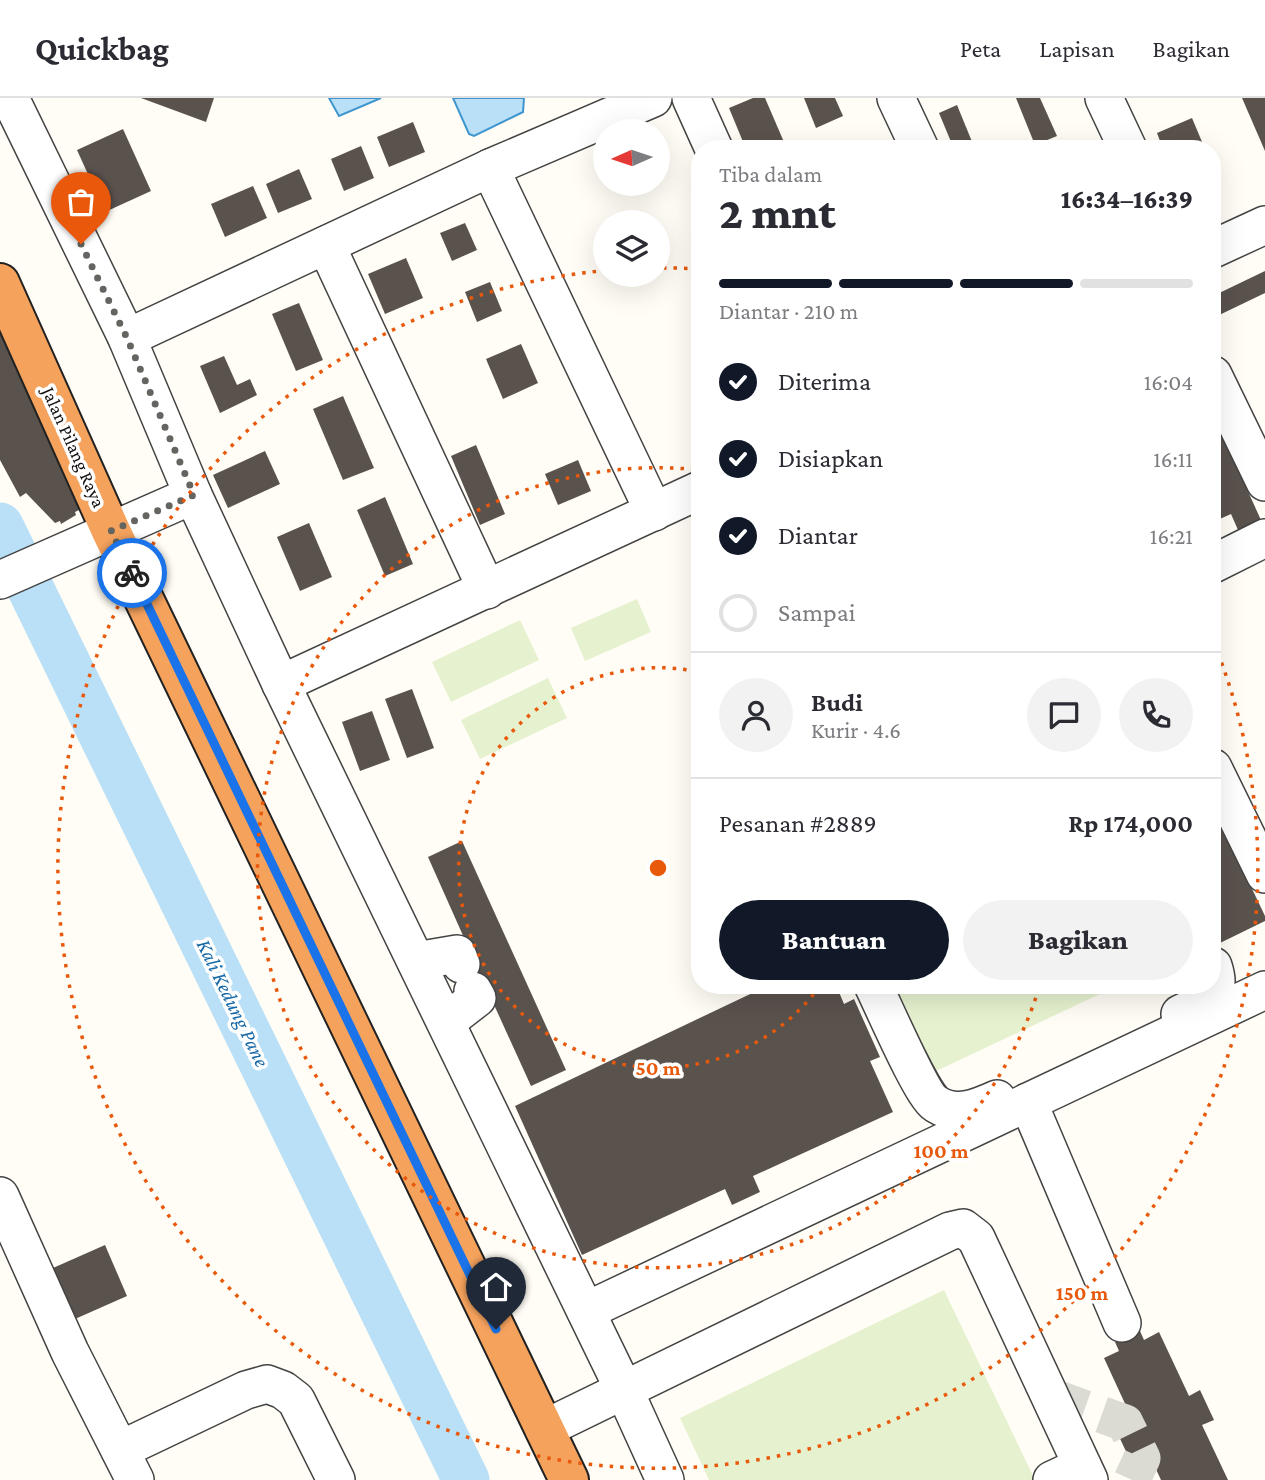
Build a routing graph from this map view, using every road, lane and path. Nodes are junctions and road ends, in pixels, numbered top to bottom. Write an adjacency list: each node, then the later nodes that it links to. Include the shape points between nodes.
1 (653, 98): 9 (street)
2 (691, 98): 6 (street)
3 (896, 98): 7 (street)
4 (1104, 98): 8 (street)
5 (15, 99): 14 (street)
6 (710, 140)
7 (916, 140)
8 (1124, 140)
9 (490, 168): 11 (street); 19 (street)
10 (1265, 225): 12 (street)
11 (326, 244): 14 (street); 24 (street)
12 (1221, 245)
13 (0, 283): 20 (highway, Jalan Pilang Raya)
14 (127, 338): 18 (street)
15 (1221, 391): 16 (street)
16 (1265, 482)
17 (691, 494): 19 (street)
18 (173, 504): 20 (street); 25 (street)
19 (654, 512): 24 (street)
20 (96, 537): 23 (street); 39 (highway, Jalan Pilang Raya)
21 (1265, 538): 22 (street)
22 (1221, 560)
23 (0, 580)
24 (487, 590): 25 (street)
25 (281, 684): 28 (street)
26 (1221, 784): 27 (street)
27 (1265, 874)
28 (416, 961): 32 (street); 32 (street, via 457,954 477,998)
29 (1265, 990): 33 (street)
30 (877, 994): 31 (street, via 933,1103 963,1111 994,1101)
31 (1214, 994)
32 (446, 1022): 35 (street)
33 (1028, 1102): 35 (street); 36 (street)
34 (1, 1199): 40 (street, via 70,1352)
35 (586, 1311): 37 (street)
36 (1122, 1323)
37 (624, 1390): 38 (street); 39 (street); 41 (street, via 963,1228 976,1238); 44 (street)
38 (663, 1405)
39 (544, 1429): 43 (highway, Jalan Pilang Raya)
40 (128, 1465): 42 (street, via 246,1390 267,1384 296,1400)
41 (1074, 1475)
42 (336, 1480)
43 (569, 1480)
44 (665, 1480)

